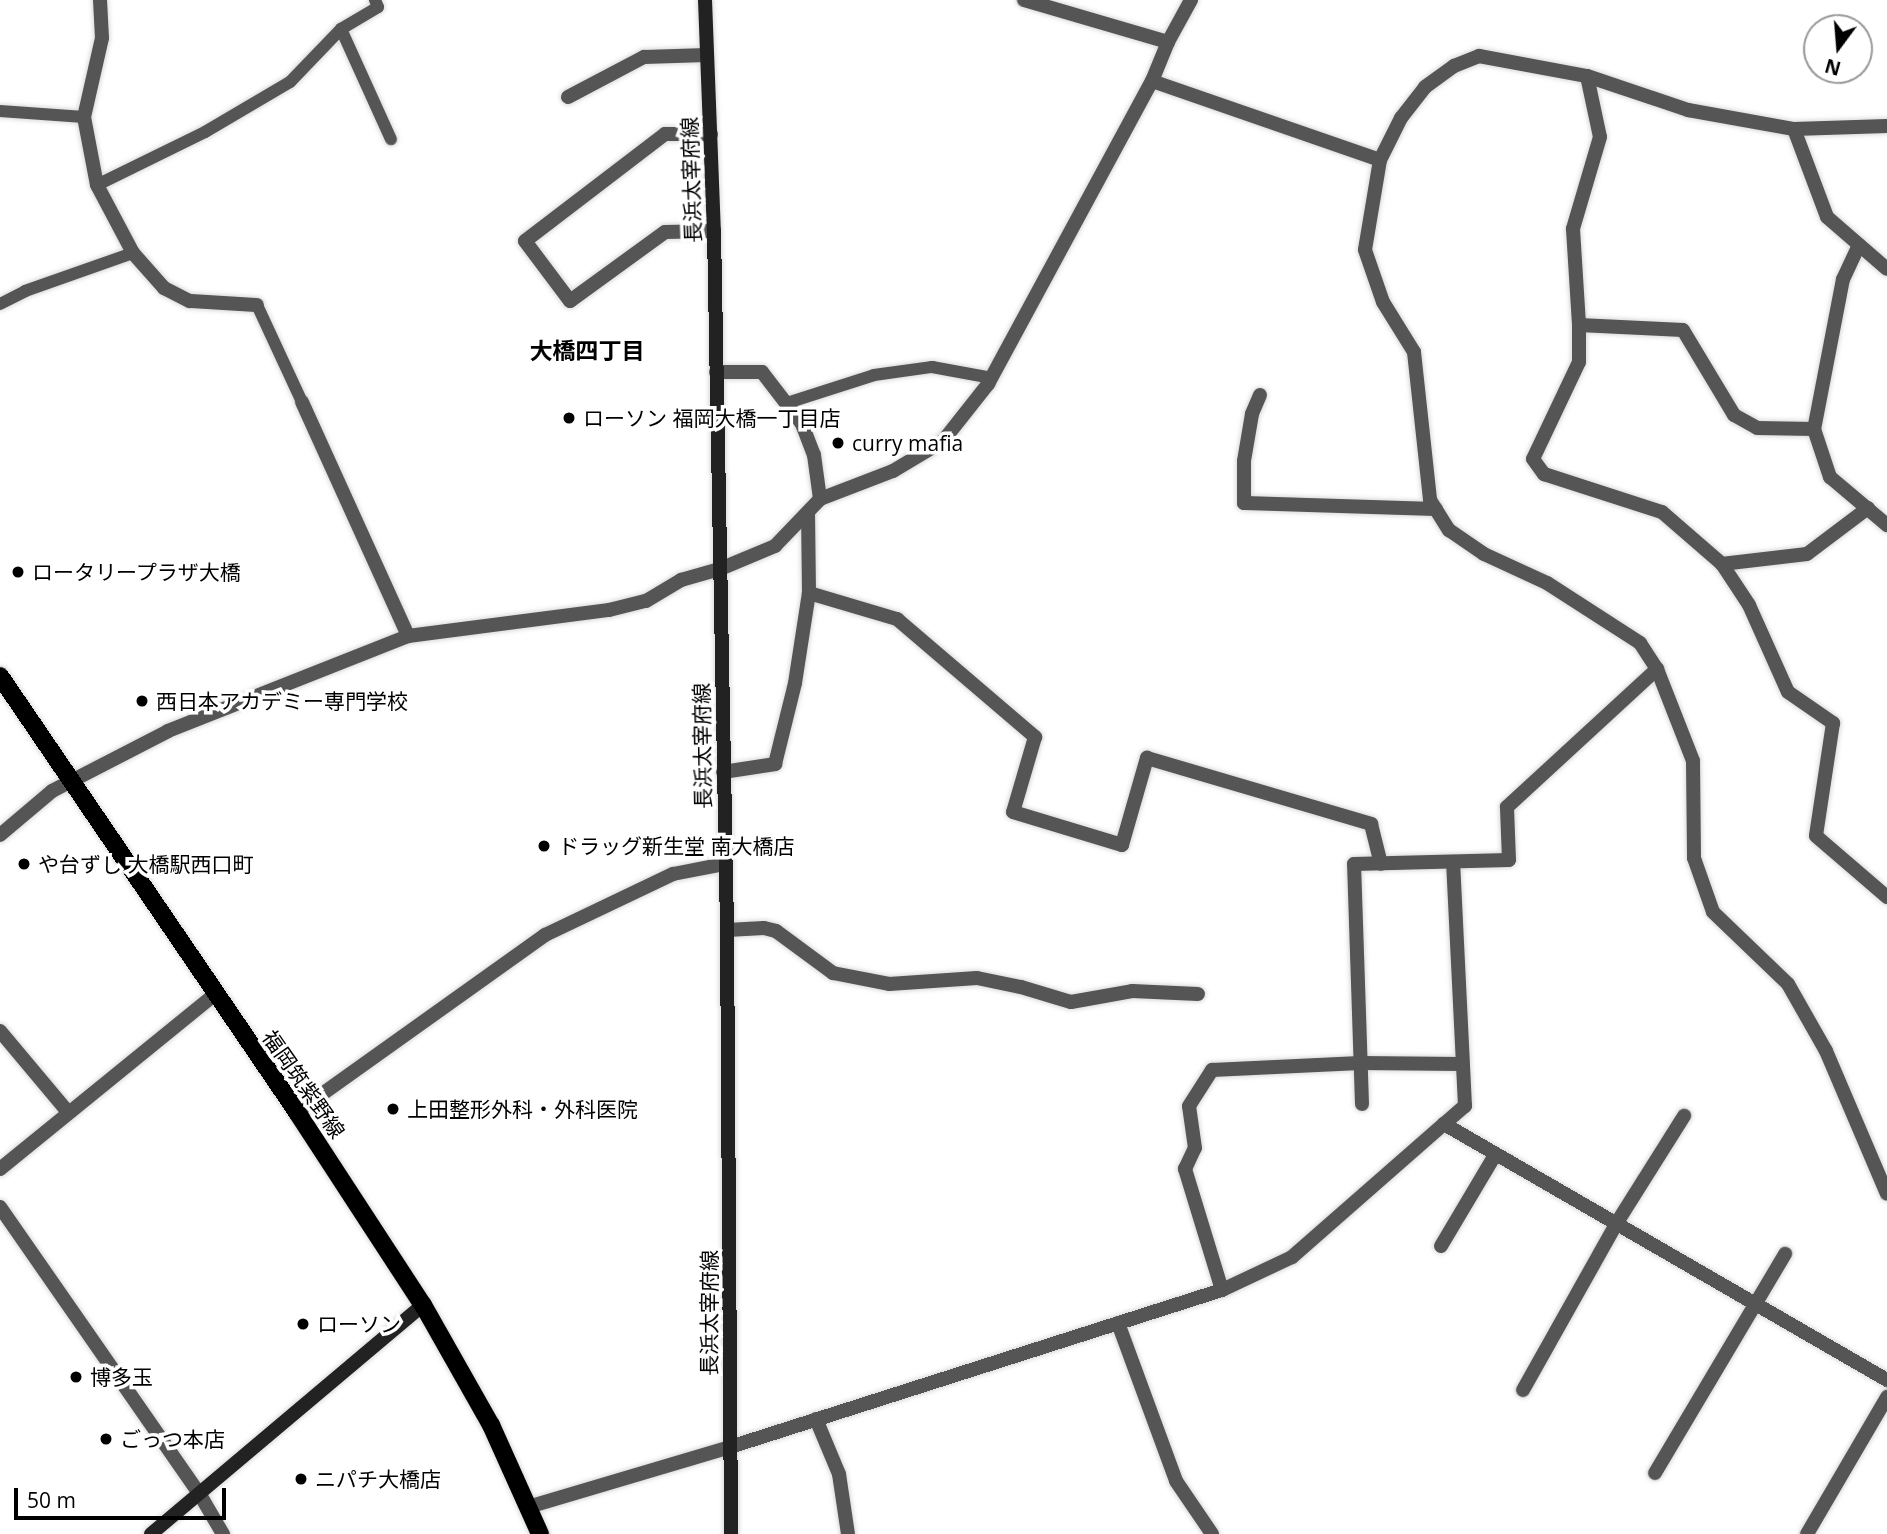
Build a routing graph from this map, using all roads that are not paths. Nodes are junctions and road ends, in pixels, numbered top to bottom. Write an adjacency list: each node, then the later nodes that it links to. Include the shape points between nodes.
1 (100, 0): 13 (street, via 102,38)
2 (375, 0): 6 (lane, via 378,7)
3 (1024, 0): 7 (street)
4 (1191, 0): 7 (street)
5 (709, 1): 8 (street, 長浜太宰府線)
6 (341, 29): 17 (lane); 19 (lane, via 290,82 205,132)
7 (1168, 42): 10 (street)
8 (707, 55): 11 (street, via 644,57); 16 (street, 長浜太宰府線)
9 (1587, 76): 15 (street, via 1688,110); 18 (street, via 1479,56 1454,66 1425,87 1401,118); 26 (street, via 1600,138 1573,229)
10 (1152, 81): 18 (street); 28 (street)
11 (568, 97)
12 (0, 111): 13 (lane)
13 (84, 117): 19 (street)
14 (1887, 126): 15 (street)
15 (1794, 128): 21 (street, via 1826,217)
16 (711, 134): 20 (street, 長浜太宰府線); 20 (street, via 665,134 524,241 570,301 665,232)
17 (391, 139)
18 (1380, 160): 35 (street, via 1365,250 1383,302 1414,352 1430,500)
19 (97, 185): 22 (street)
20 (714, 231): 27 (street, 長浜太宰府線)
21 (1859, 245): 23 (street); 32 (street, via 1843,279)
22 (132, 253): 24 (lane); 25 (street, via 164,288 190,302)
23 (1887, 269)
24 (0, 304)
25 (257, 305): 30 (lane)
26 (1580, 325): 32 (street, via 1683,330 1734,415 1757,428); 38 (street, via 1579,362 1533,459 1544,474 1662,512)
27 (716, 372): 31 (street, via 762,372); 39 (street, 長浜太宰府線)
28 (992, 378): 31 (lane, via 932,367 874,375); 33 (street, via 943,441 894,471)
29 (1260, 395): 35 (street, via 1244,461 1244,503)
30 (302, 402): 41 (street)
31 (787, 403): 33 (street, via 802,424 814,455)
32 (1814, 429): 34 (street, via 1830,477)
33 (820, 499): 36 (street)
34 (1868, 508): 37 (street); 38 (street, via 1807,554)
35 (1436, 509): 42 (street, via 1449,530 1484,554 1547,583 1640,643)
36 (808, 513): 39 (street, via 775,546); 40 (street)
37 (1887, 525)
38 (1722, 564): 50 (street, via 1749,606 1788,692 1833,723 1816,836)
39 (720, 569): 41 (street, via 681,580 646,601 609,610); 44 (street, 長浜太宰府線)
40 (808, 593): 44 (street, via 795,683 775,764); 49 (street, via 897,619 1035,737 1013,812 1122,845 1147,758 1371,824)
41 (408, 636): 45 (street, via 168,731)
42 (1657, 669): 47 (street, via 1507,807 1509,860); 64 (street, via 1693,761 1693,858 1713,912 1788,984 1826,1051)
43 (0, 676): 45 (main road, 福岡筑紫野線)
44 (723, 772): 48 (street, 長浜太宰府線)
45 (71, 783): 46 (street, via 52,791); 53 (main road, 福岡筑紫野線)
46 (0, 835)
47 (1453, 862): 49 (street); 56 (street)
48 (725, 864): 51 (street, 長浜太宰府線); 59 (street, via 673,874 545,935)
49 (1381, 864): 55 (street, via 1354,864)
50 (1887, 897)
51 (727, 930): 52 (street, via 776,931 833,973 889,984 976,978 1071,1002 1132,991); 77 (street, 長浜太宰府線)
52 (1198, 994)
53 (214, 995): 58 (street); 59 (main road, 福岡筑紫野線)
54 (0, 1031): 58 (street)
55 (1360, 1063): 56 (street); 57 (street); 69 (street, via 1212,1070 1189,1106 1195,1148 1185,1169)
56 (1461, 1064): 61 (street, via 1465,1106)
57 (1362, 1104)
58 (68, 1112): 63 (street)
59 (297, 1112): 71 (main road, 福岡筑紫野線)
60 (1684, 1116): 66 (street)
61 (1444, 1124): 62 (street); 69 (street, via 1292,1257)
62 (1495, 1155): 66 (street); 67 (street)
63 (0, 1169)
64 (1887, 1194)
65 (0, 1207): 79 (street)
66 (1616, 1224): 70 (street); 74 (street)
67 (1441, 1246)
68 (1785, 1254): 70 (street)
69 (1222, 1290): 72 (street)
70 (1756, 1304): 73 (street); 78 (street)
71 (423, 1305): 79 (street); 80 (main road, 福岡筑紫野線, via 491,1425)
72 (1118, 1323): 76 (street); 86 (street, via 1176,1481)
73 (1887, 1380)
74 (1523, 1390)
75 (1887, 1397): 87 (street)
76 (816, 1419): 77 (street); 85 (street, via 839,1474)
77 (730, 1447): 80 (street); 84 (street, 長浜太宰府線)
78 (1655, 1473)
79 (199, 1493): 81 (street); 82 (street)
80 (528, 1507): 83 (main road, 福岡筑紫野線)
81 (151, 1534)
82 (223, 1534)
83 (540, 1534)
84 (731, 1534)
85 (848, 1534)
86 (1212, 1534)
87 (1807, 1534)

